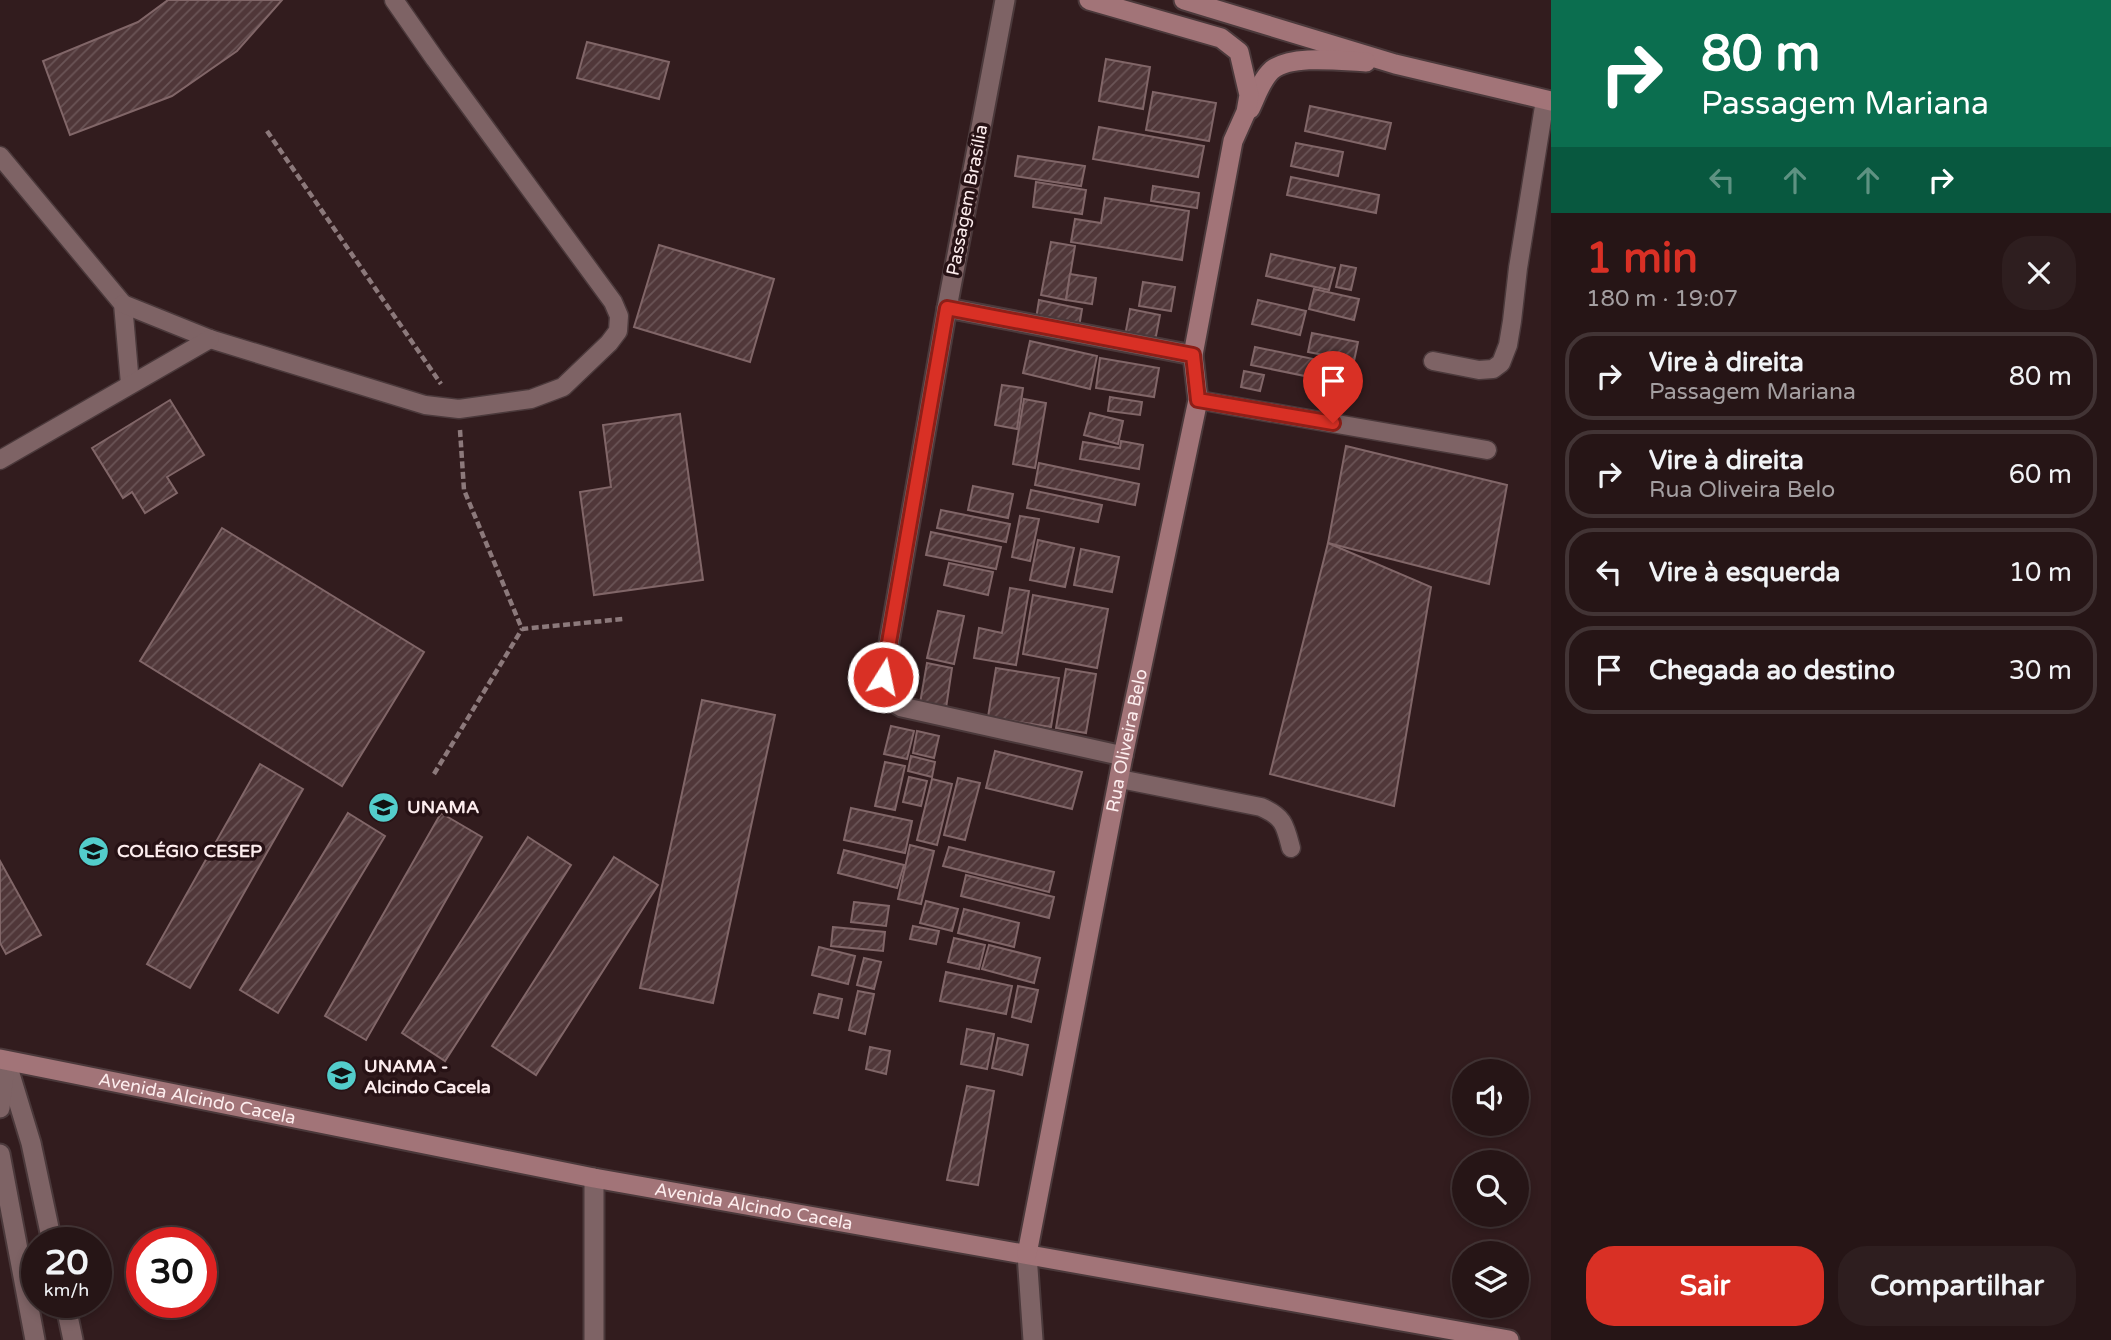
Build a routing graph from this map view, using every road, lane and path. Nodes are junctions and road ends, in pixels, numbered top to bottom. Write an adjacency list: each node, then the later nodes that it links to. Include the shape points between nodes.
1 (394, 0): 11 (lane, via 613,302 619,316 618,331 563,387 531,399 459,410 425,405)
2 (1005, 0): 10 (street, Passagem Brasília)
3 (1089, 0): 7 (main road, Rua Oliveira Belo, via 1221,38 1239,52 1249,94)
4 (1184, 0): 5 (main road)
5 (1395, 64): 6 (main road); 7 (main road, Rua Oliveira Belo, via 1289,62 1273,70 1262,84)
6 (1548, 101): 13 (lane, via 1502,363 1479,370)
7 (1233, 141): 12 (main road, Rua Oliveira Belo)
8 (0, 156): 9 (lane)
9 (124, 304): 11 (lane); 14 (lane)
10 (947, 308): 12 (street); 19 (street, Passagem Brasília, via 883,677 884,693 902,708)
11 (210, 339): 14 (lane)
12 (1193, 355): 15 (main road, Rua Oliveira Belo)
13 (1433, 361)
14 (130, 384): 17 (lane)
15 (1198, 400): 16 (lane); 19 (main road, Rua Oliveira Belo)
16 (1487, 450)
17 (0, 460)
18 (522, 629): 20 (path)
19 (1123, 755): 21 (main road, Rua Oliveira Belo)
20 (434, 774)
21 (1120, 779): 22 (lane, via 1261,807 1284,824); 28 (main road, Rua Oliveira Belo)
22 (1291, 848)
23 (2, 1055): 24 (street); 26 (main road, Avenida Alcindo Cacela); 27 (street, via 31,1143)
24 (0, 1108)
25 (0, 1154): 30 (street)
26 (594, 1178): 28 (main road, Avenida Alcindo Cacela); 32 (street)
27 (49, 1227)
28 (1027, 1254): 33 (street, Rua Oliveira Belo); 34 (main road, Avenida Alcindo Cacela)
29 (68, 1318): 31 (street)
30 (36, 1340)
31 (73, 1340)
32 (594, 1340)
33 (1033, 1340)
34 (1509, 1340)

